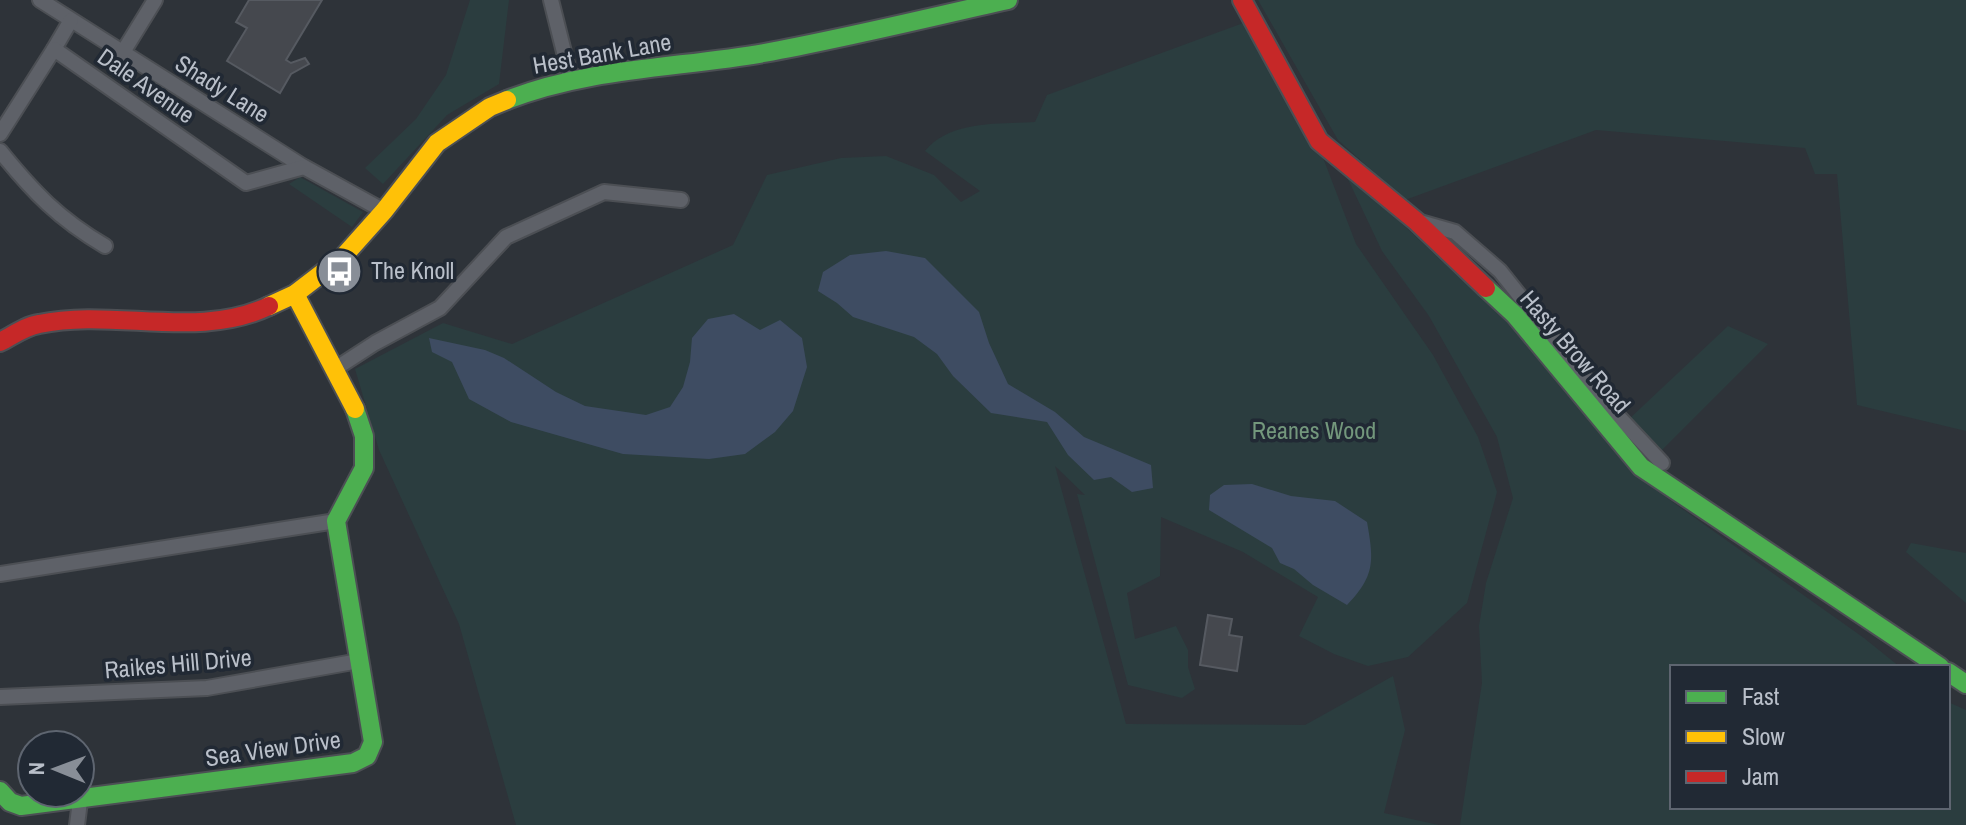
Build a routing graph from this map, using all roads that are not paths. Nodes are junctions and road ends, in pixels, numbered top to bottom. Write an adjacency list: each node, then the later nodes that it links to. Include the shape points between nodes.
1 (40, 0): 6 (street, Shady Lane)
2 (155, 0): 8 (street)
3 (551, 0): 9 (street)
4 (1008, 0): 9 (street, Hest Bank Lane, via 763,53)
5 (1242, 0): 15 (street, Hasty Brow Road, via 1319,141)
6 (71, 20): 7 (street); 8 (street, Shady Lane)
7 (54, 49): 10 (street); 12 (street, Dale Avenue, via 246,183)
8 (123, 52): 12 (street, Shady Lane)
9 (571, 80): 14 (street, Hest Bank Lane, via 490,107 437,143)
10 (0, 134)
11 (0, 151): 16 (street, via 53,211)
12 (304, 167): 14 (street, Shady Lane)
13 (681, 200): 19 (street, via 604,192 506,237 440,308)
14 (384, 211): 17 (street, Hest Bank Lane, via 343,257)
15 (1416, 221): 20 (street, via 1455,232 1500,271 1601,398); 24 (street, Hasty Brow Road, via 1515,315 1641,467)
16 (105, 246)
17 (295, 294): 18 (street, Hest Bank Lane, via 253,314 213,322 73,319 35,324); 19 (street)
18 (0, 342)
19 (335, 369): 21 (street, via 351,398 366,454)
20 (1662, 463)
21 (336, 521): 22 (street); 23 (street, Sea View Drive)
22 (0, 574)
23 (359, 661): 25 (street, Raikes Hill Drive, via 207,688); 27 (street, Sea View Drive, via 373,742 364,758)
24 (1937, 665)
25 (0, 697)
26 (0, 791): 28 (street, Sea View Drive)
27 (96, 799)
28 (16, 804)

